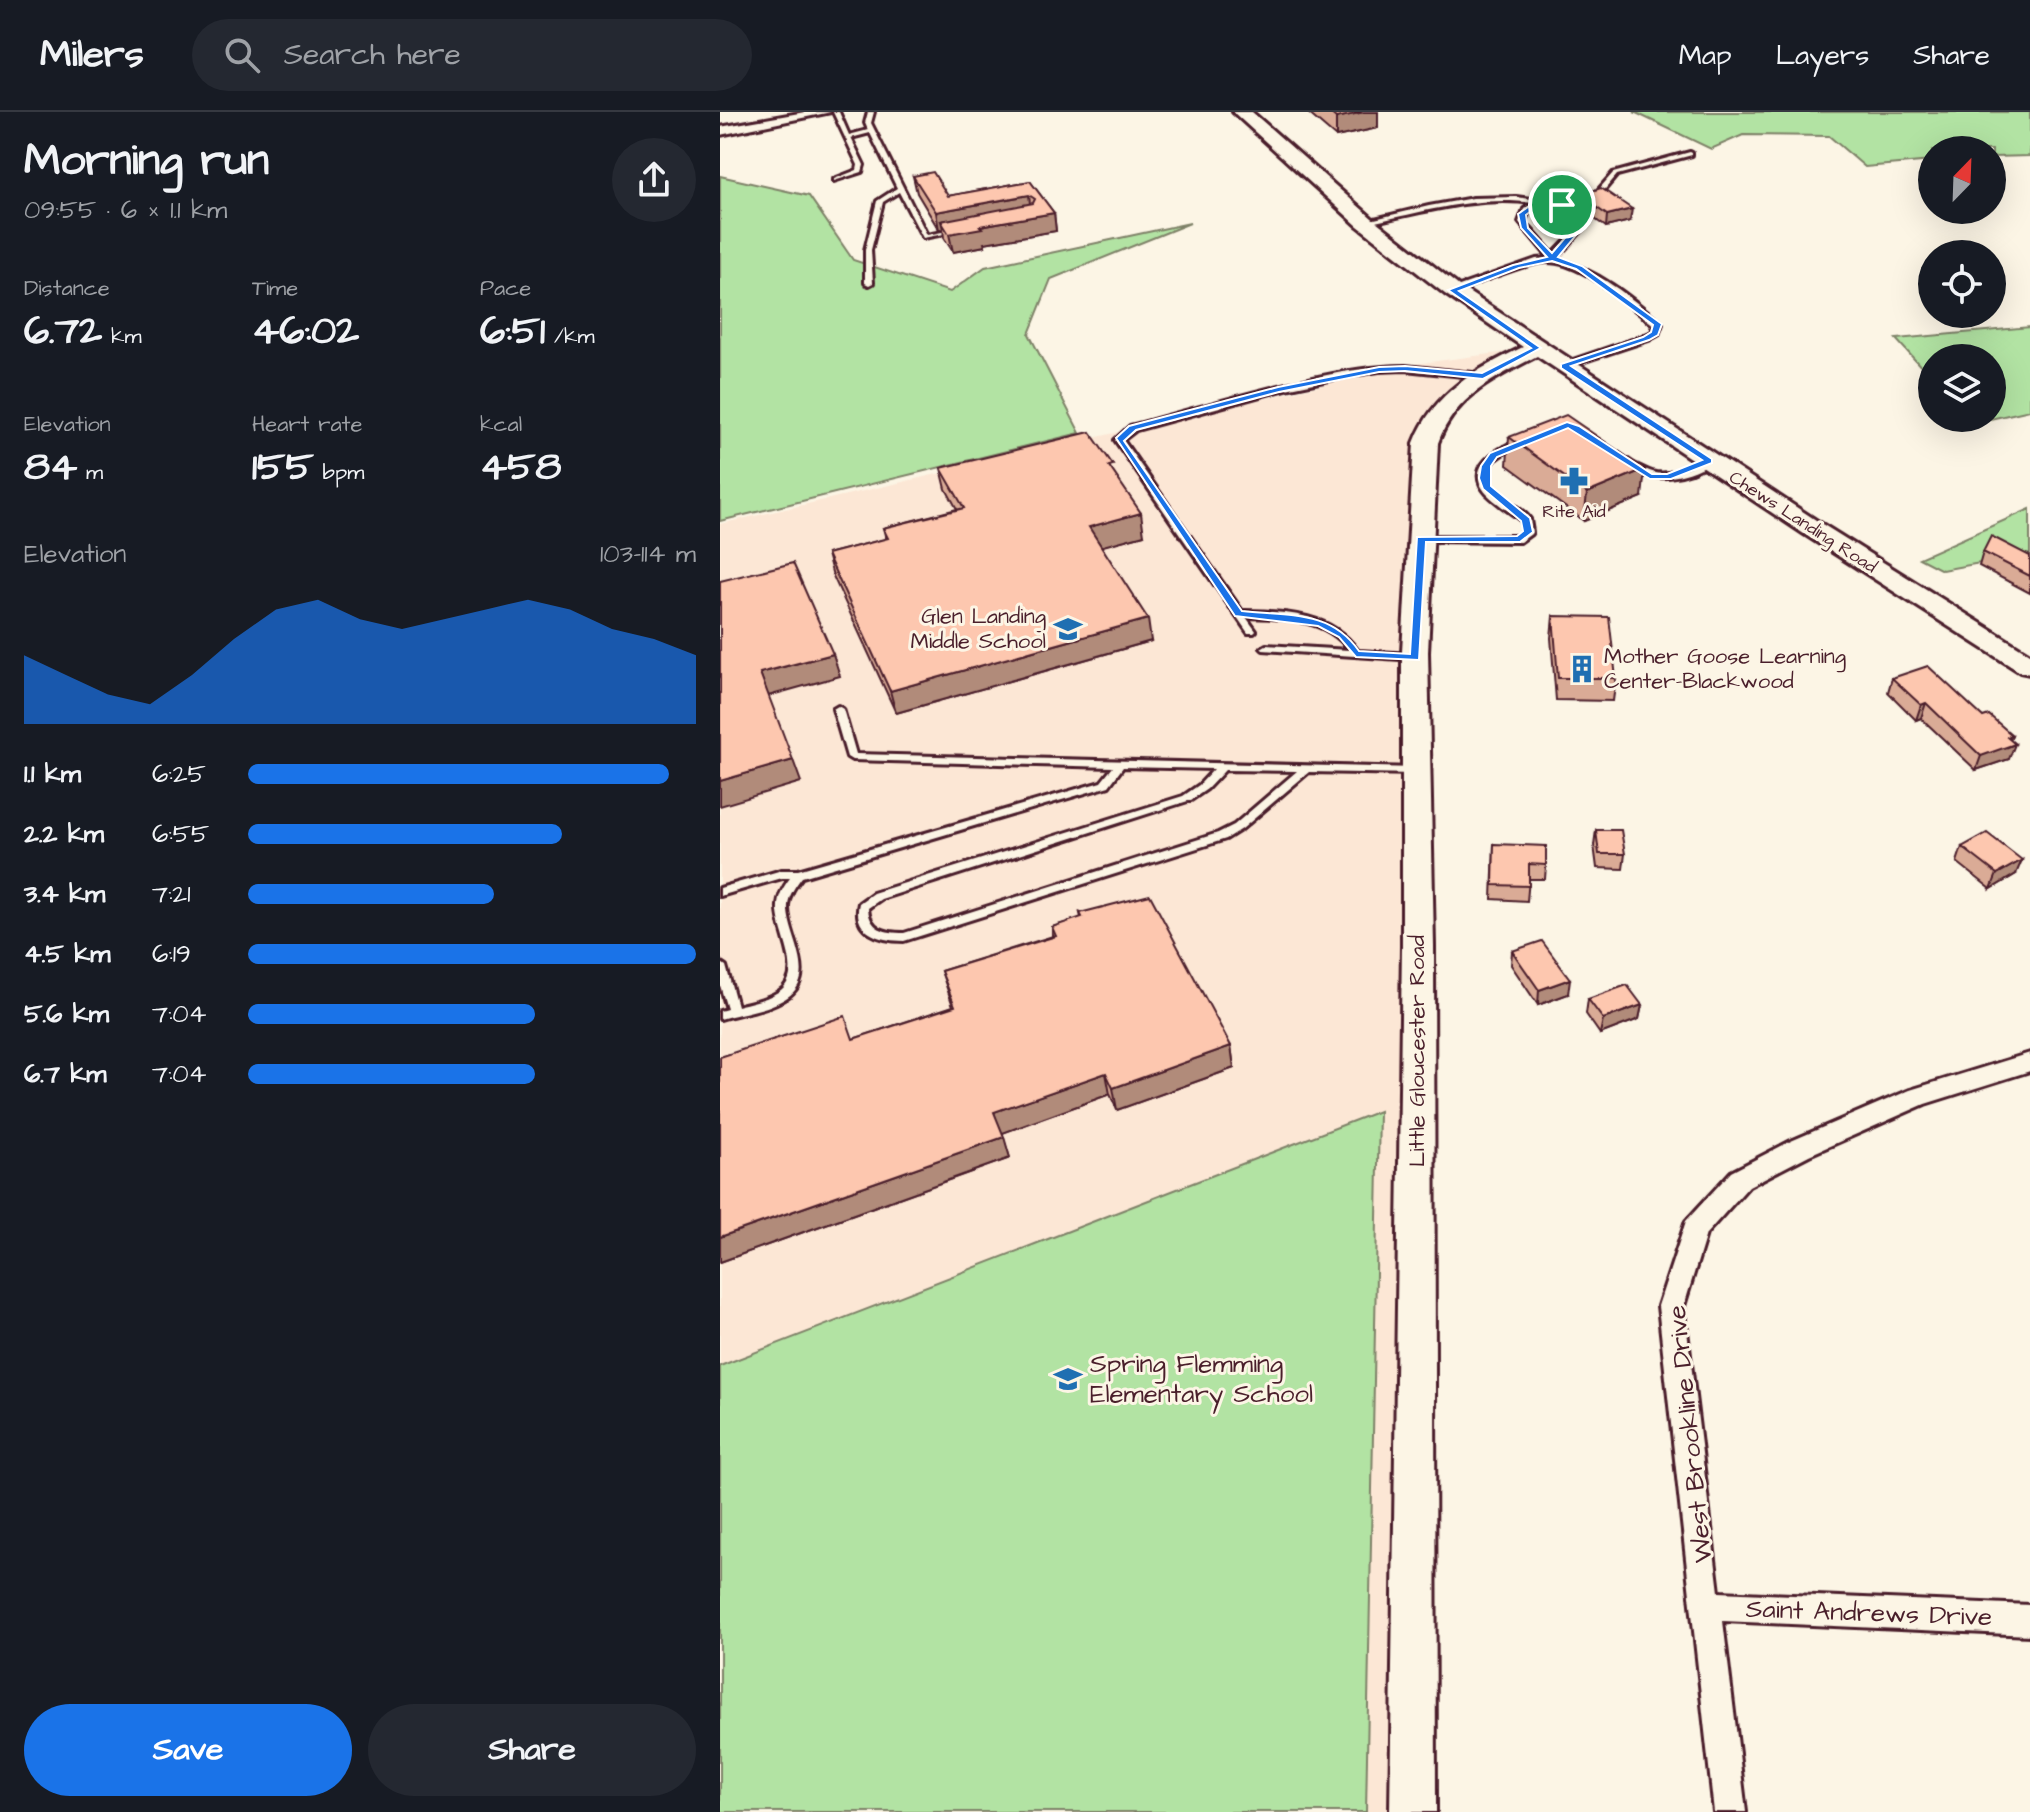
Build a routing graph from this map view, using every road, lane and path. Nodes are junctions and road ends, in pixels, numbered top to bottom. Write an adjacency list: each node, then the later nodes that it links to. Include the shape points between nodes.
1 (825, 112): 5 (street)
2 (836, 112): 7 (lane)
3 (871, 112): 6 (lane)
4 (1242, 112): 13 (street, Chews Landing Road)
5 (720, 131)
6 (872, 131): 7 (lane); 10 (lane)
7 (847, 137): 9 (lane, via 860,171)
8 (1690, 154): 12 (lane, via 1615,174 1594,199)
9 (836, 180)
10 (900, 189): 14 (lane, via 925,237); 16 (lane, via 880,201 868,250)
11 (1538, 203): 12 (lane); 13 (lane, via 1480,200); 15 (lane, via 1526,210 1522,222)
12 (1562, 205): 15 (lane, via 1582,223)
13 (1365, 222): 17 (street, Chews Landing Road)
14 (971, 228)
15 (1553, 258): 17 (lane); 19 (lane, via 1579,267 1658,324 1646,338)
16 (869, 283)
17 (1452, 290): 18 (street, Chews Landing Road)
18 (1537, 348): 19 (street, Chews Landing Road); 20 (street, Little Gloucester Road)
19 (1564, 366): 23 (street, Chews Landing Road)
20 (1483, 376): 24 (street, Little Gloucester Road, via 1447,402 1431,425); 25 (lane, via 1379,369 1133,428 1119,440)
21 (1530, 439): 24 (lane, via 1494,455 1483,478 1486,487 1526,520 1528,532 1520,539)
22 (1625, 460): 23 (lane, via 1650,477 1668,477)
23 (1709, 461): 30 (street, Chews Landing Road)
24 (1421, 539): 29 (street, Little Gloucester Road)
25 (1239, 614): 26 (lane); 28 (lane, via 1320,623 1342,634)
26 (1251, 631)
27 (1266, 648): 28 (lane)
28 (1356, 654): 29 (lane)
29 (1415, 657): 35 (street, Little Gloucester Road)
30 (2030, 666)
31 (838, 709): 32 (lane, via 852,757)
32 (1120, 764): 33 (lane); 36 (lane, via 1105,784)
33 (1222, 767): 34 (lane); 34 (lane, via 1187,798 877,896 863,906 862,914 871,931 904,937 1222,836)
34 (1306, 769): 35 (lane)
35 (1416, 771): 44 (street, Little Gloucester Road)
36 (798, 874): 37 (lane); 39 (lane, via 782,907 796,980 779,997)
37 (720, 892)
38 (720, 966): 39 (lane)
39 (733, 1011): 40 (lane)
40 (720, 1015)
41 (2030, 1062): 42 (street, West Brookline Drive, via 1918,1097 1740,1179 1695,1229 1671,1306)
42 (1709, 1606): 43 (street, Saint Andrews Drive); 45 (street, West Brookline Drive)
43 (2030, 1620)
44 (1413, 1812)
45 (1730, 1812)

